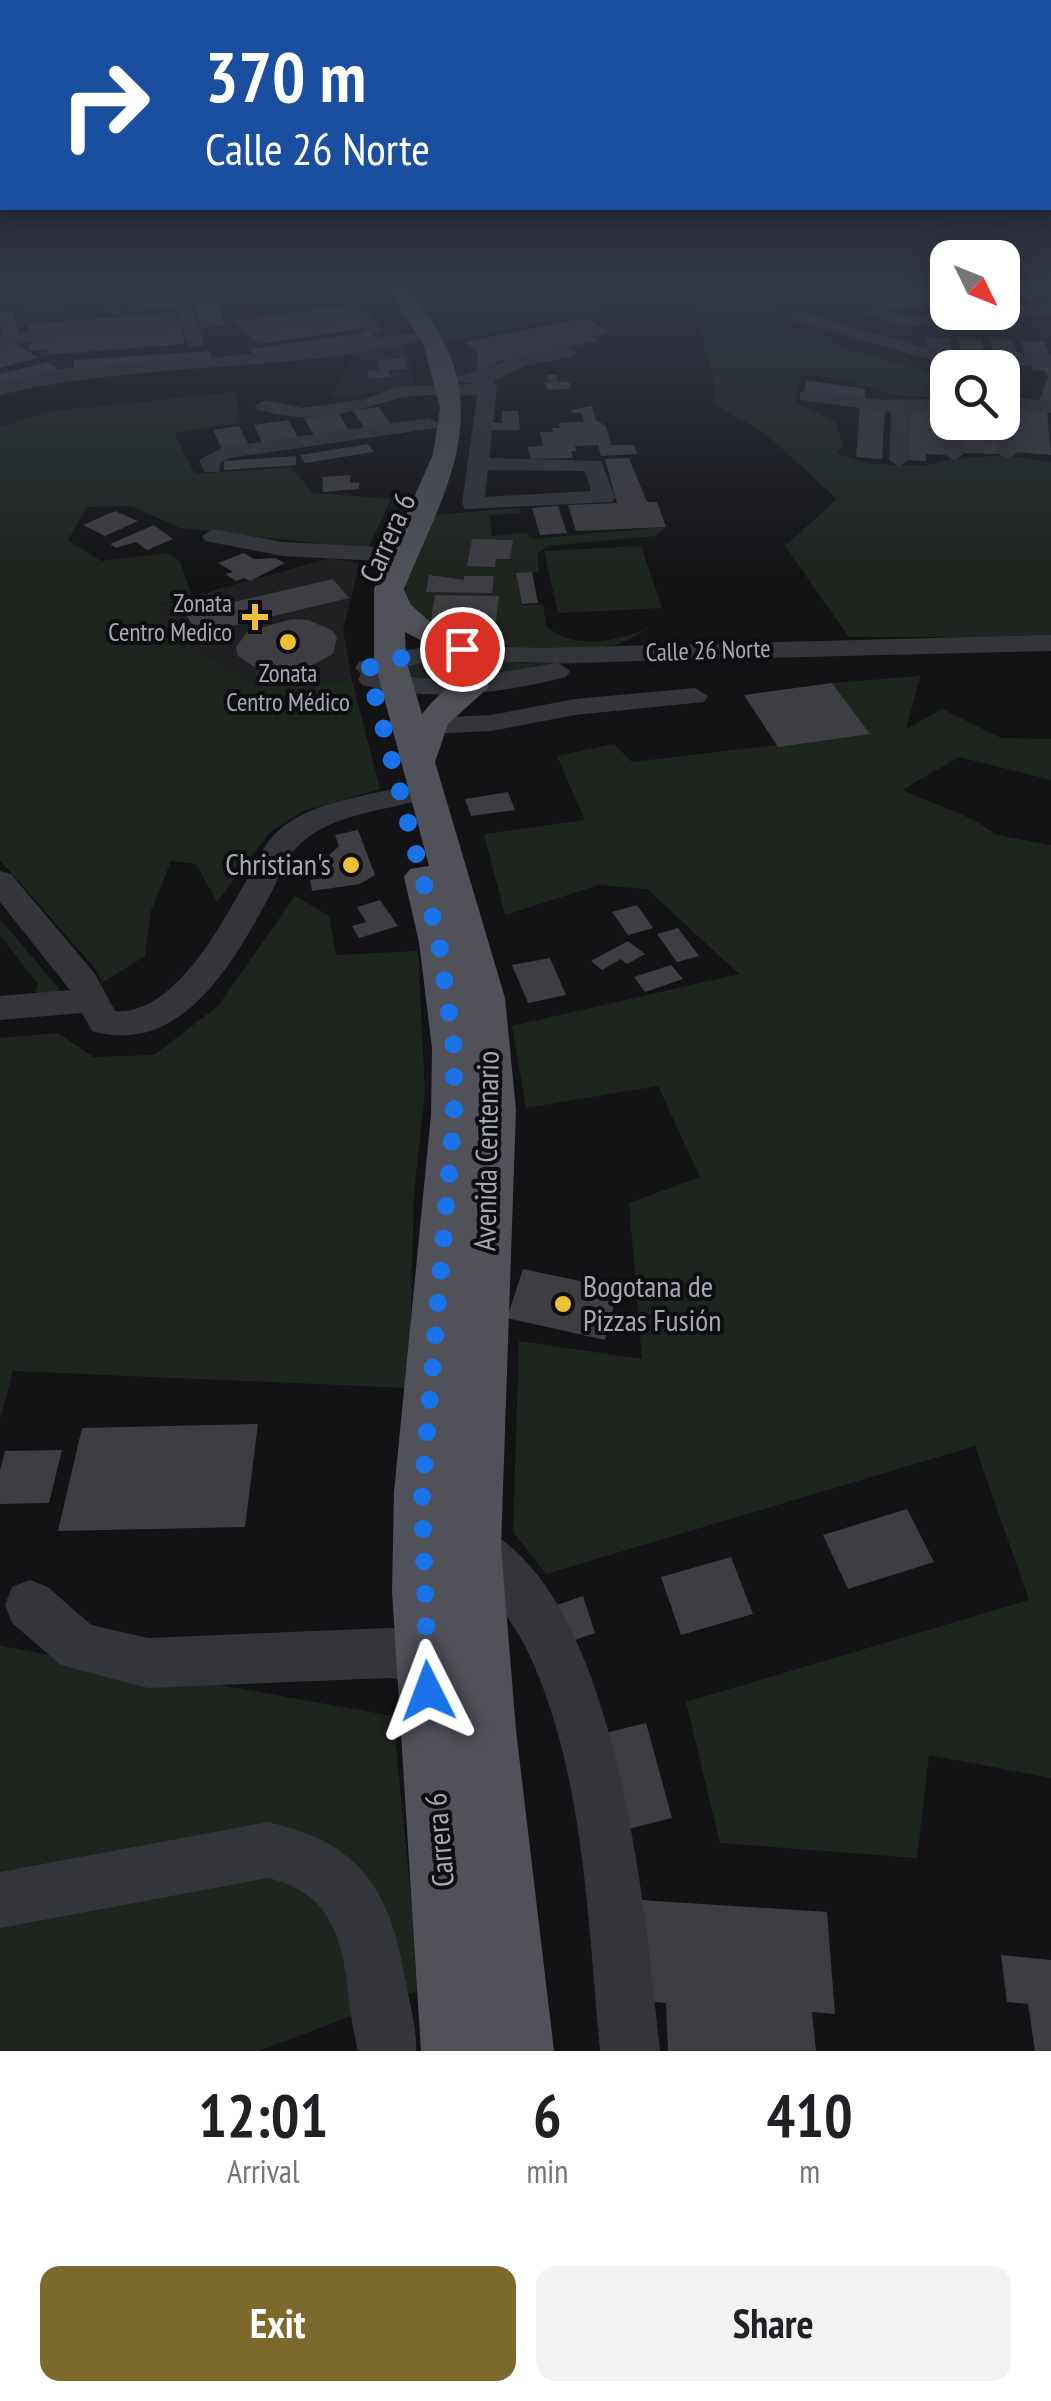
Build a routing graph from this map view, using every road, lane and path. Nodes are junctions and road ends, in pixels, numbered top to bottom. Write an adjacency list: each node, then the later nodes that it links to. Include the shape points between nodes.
1 (25, 383): 6 (street)
2 (188, 383): 7 (street)
3 (465, 383): 5 (street)
4 (1035, 383): 11 (street)
5 (461, 384): 12 (street, via 302,414); 17 (main road, Carrera 6); 27 (street); 35 (main road, via 446,454)
6 (0, 389)
7 (48, 389)
8 (808, 396): 13 (street)
9 (1020, 404): 11 (street)
10 (930, 405): 13 (street)
11 (1027, 405): 14 (street)
12 (265, 406)
13 (901, 406): 26 (street)
14 (1051, 407)
15 (343, 414): 19 (street)
16 (292, 420): 22 (street)
17 (429, 424): 19 (street); 33 (main road, Carrera 6, via 414,481)
18 (242, 427): 23 (street)
19 (356, 436): 22 (street)
20 (953, 440): 24 (street)
21 (1005, 440): 25 (street)
22 (305, 442): 23 (street)
23 (253, 449): 29 (street, via 216,456 208,464)
24 (954, 454)
25 (1008, 454)
26 (899, 460)
27 (478, 464): 28 (street); 30 (street, via 472,504)
28 (504, 464): 30 (street); 30 (street, via 594,464 604,497)
29 (212, 468)
30 (514, 504)
31 (212, 536): 32 (street)
32 (324, 553): 33 (street); 34 (street)
33 (380, 554): 40 (main road, Carrera 6, via 360,608 361,636)
34 (287, 562)
35 (389, 589): 37 (main road, via 410,622); 40 (main road)
36 (1051, 643): 38 (street, Calle 26 Norte)
37 (462, 649): 38 (street, Calle 26 Norte, via 542,656); 40 (street, Calle 26 Norte)
38 (878, 652): 39 (street, Calle 26 Norte); 41 (street, Calle 26 Norte, via 548,671)
39 (1051, 657)
40 (381, 673): 41 (street, Calle 26 Norte); 43 (main road, Carrera 6)
41 (474, 687): 43 (main road, via 439,712)
42 (694, 696): 43 (street, via 575,706 491,723)
43 (407, 771): 44 (street, via 379,817); 47 (street, via 298,828 213,960 166,1014 142,1025); 48 (main road, Avenida Centenario, via 484,998 490,1050 493,1110); 50 (main road, Carrera 6, via 454,1048 422,1492)
44 (332, 830)
45 (0, 881): 47 (street)
46 (0, 1008): 47 (street)
47 (104, 1016)
48 (472, 1546): 52 (main road, Avenida Centenario, via 484,1730); 54 (street, via 512,1583 540,1625 581,1720 610,1872)
49 (30, 1605): 50 (street, via 79,1646 148,1662)
50 (426, 1656): 52 (main road, Carrera 6)
51 (0, 1900): 53 (street, via 268,1850 309,1861 341,1886 364,1920)
52 (477, 2045): 53 (street)
53 (380, 2049)
54 (630, 2051)

